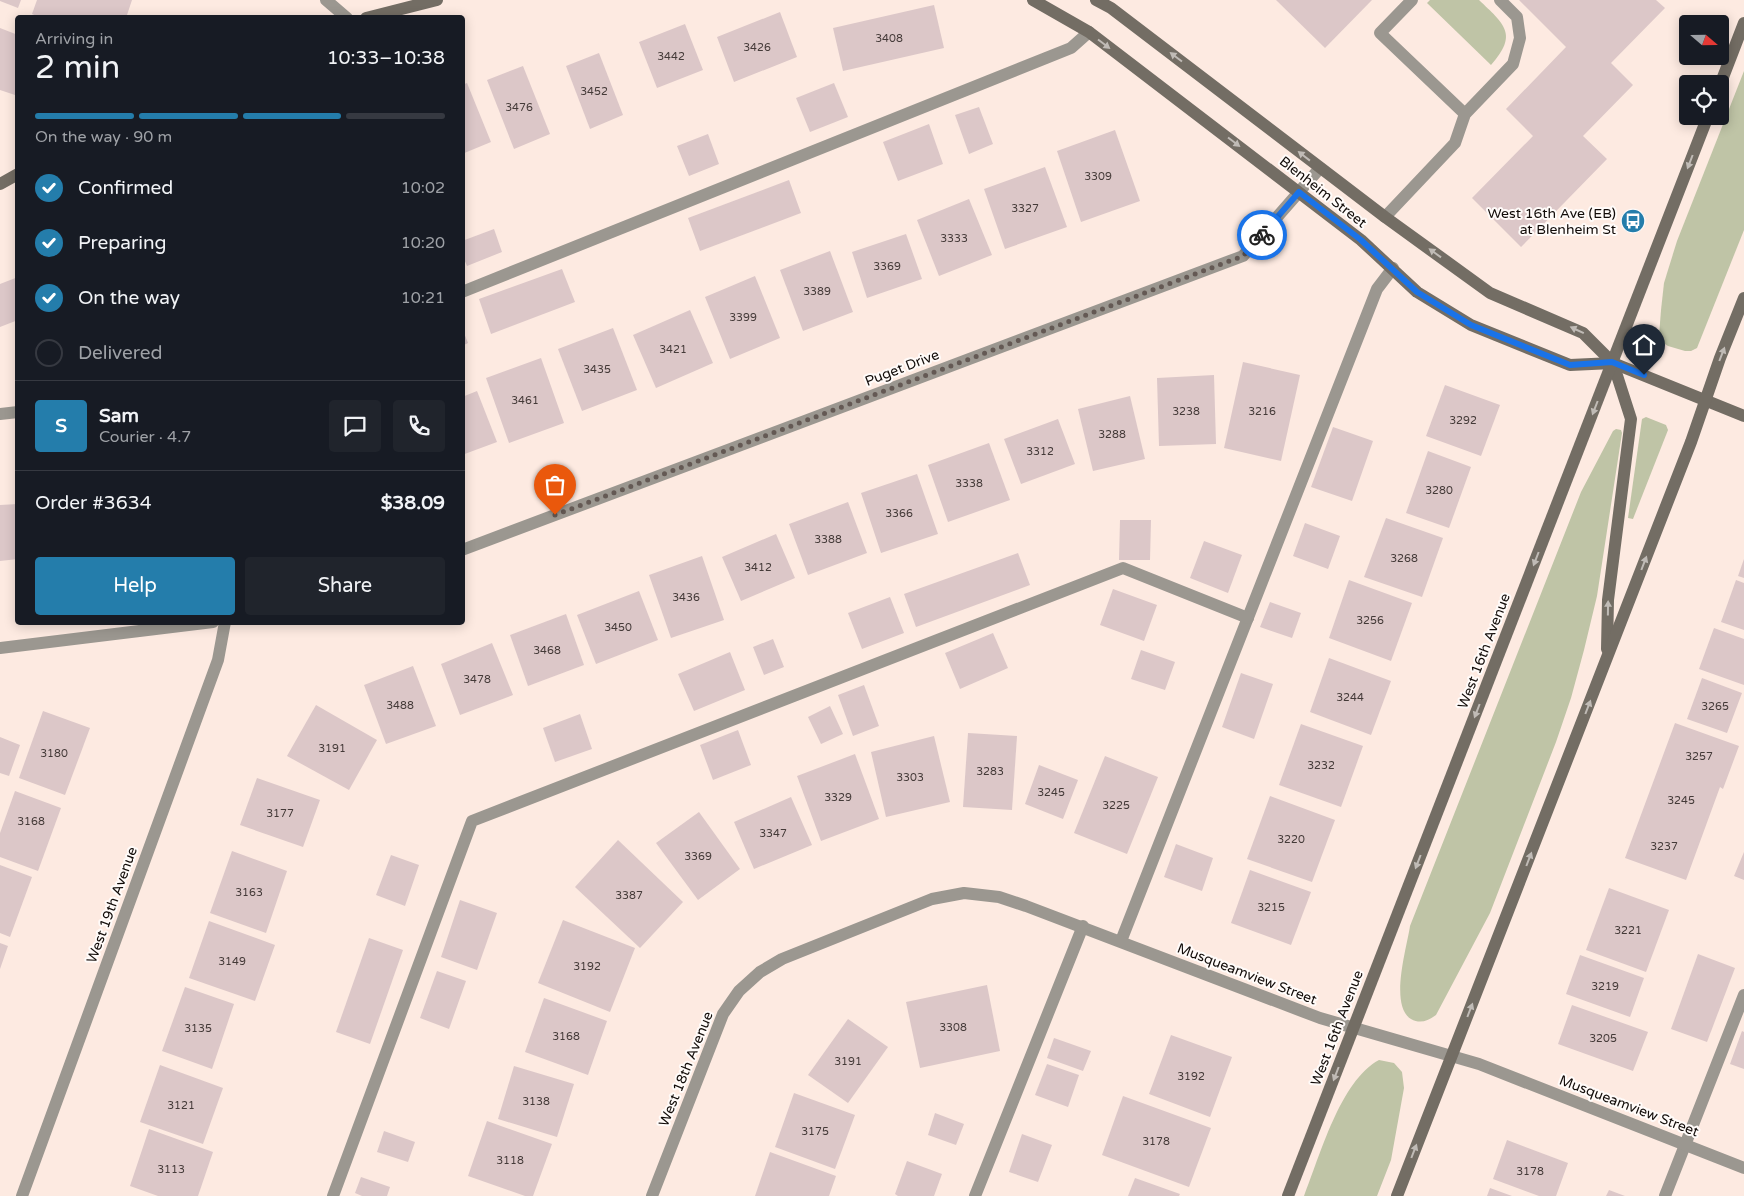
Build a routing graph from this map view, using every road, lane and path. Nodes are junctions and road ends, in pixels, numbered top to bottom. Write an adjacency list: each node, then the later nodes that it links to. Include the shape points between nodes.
1 (326, 0): 7 (street)
2 (437, 0): 8 (main road)
3 (1033, 0): 10 (main road, Blenheim Street)
4 (1096, 0): 14 (main road, Blenheim Street, one-way to 4, via 1112,8)
5 (1412, 0): 12 (street, via 1380,32)
6 (1500, 0): 12 (street, via 1517,17 1520,38 1513,64)
7 (344, 15)
8 (378, 15)
9 (1744, 23): 11 (main road)
10 (1089, 32): 17 (main road, Blenheim Street, one-way to 17); 20 (street, via 1071,48)
11 (1724, 75)
12 (1465, 114): 18 (street, via 1455,143)
13 (1704, 125): 22 (main road, West 16th Avenue, one-way to 22)
14 (1320, 168): 17 (street, Puget Drive); 18 (main road, Blenheim Street)
15 (15, 176): 16 (main road)
16 (0, 184)
17 (1299, 192): 19 (main road, Blenheim Street); 27 (street, Puget Drive, via 1243,256)
18 (1385, 218): 22 (main road, Blenheim Street, one-way to 18, via 1583,333 1490,293)
19 (1393, 268): 22 (main road, Blenheim Street, via 1417,292 1471,325 1570,365); 28 (street, via 1377,289)
20 (465, 291)
21 (1744, 298): 23 (main road, one-way to 21)
22 (1612, 362): 23 (main road, Blenheim Street); 32 (main road, one-way to 22, via 1608,600 1631,420); 37 (main road, West 16th Avenue, one-way to 37)
23 (1706, 400): 26 (main road, Blenheim Street); 32 (main road, one-way to 23)
24 (15, 412): 25 (street)
25 (0, 414)
26 (1744, 416)
27 (465, 549)
28 (1248, 618): 35 (street); 42 (street, via 1123,568 472,821)
29 (188, 625): 31 (street)
30 (224, 625): 41 (street, West 19th Avenue, via 218,660)
31 (0, 648)
32 (1607, 657): 38 (main road, one-way to 32)
33 (1083, 926): 34 (street, Musqueamview Street, via 999,897 964,893 932,899); 35 (street, Musqueamview Street); 44 (street)
34 (850, 931): 43 (street, West 18th Avenue, via 782,959 760,972 739,991 723,1014 711,1041)
35 (1121, 941): 37 (street, Musqueamview Street)
36 (1744, 996): 39 (street)
37 (1353, 1028): 38 (street, Musqueamview Street); 45 (main road, West 16th Avenue, one-way to 45)
38 (1452, 1055): 39 (street, Musqueamview Street); 46 (main road, one-way to 38)
39 (1685, 1144): 40 (street, Musqueamview Street); 47 (street)
40 (1744, 1168)
41 (22, 1196)
42 (333, 1196)
43 (652, 1196)
44 (975, 1196)
45 (1288, 1196)
46 (1397, 1196)
47 (1665, 1196)

